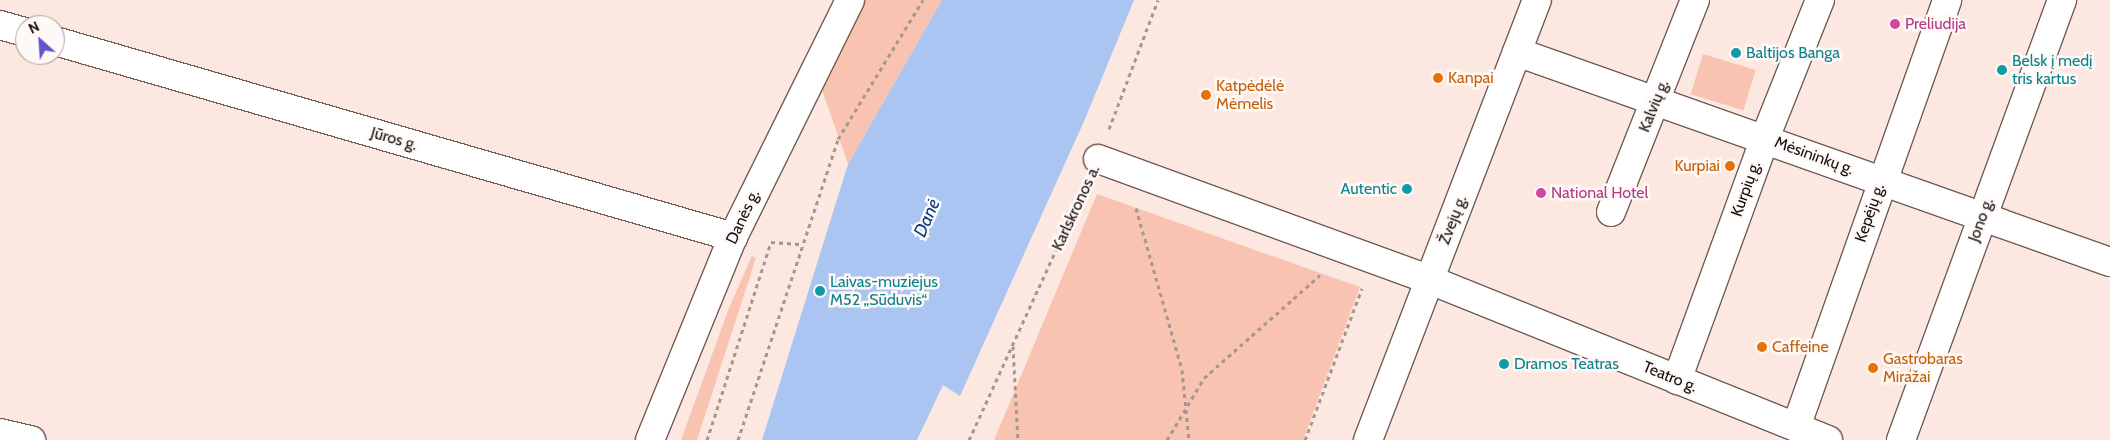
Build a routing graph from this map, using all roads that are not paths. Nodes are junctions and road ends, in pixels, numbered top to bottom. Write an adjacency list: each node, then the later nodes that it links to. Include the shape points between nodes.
1 (850, 0): 17 (street, Danės g.)
2 (1537, 0): 10 (street, Žvejų g.)
3 (1695, 0): 11 (street, Kalvių g.)
4 (1820, 0): 12 (street, Kurpių g.)
5 (1947, 0): 14 (street, Kepėjų g.)
6 (2062, 0): 16 (street, Jono g.)
7 (0, 25): 8 (street)
8 (15, 29)
9 (65, 44): 17 (street, Jūros g.)
10 (1518, 52): 11 (street, Mėsininkų g.); 19 (street, Žvejų g.)
11 (1657, 100): 12 (street, Mėsininkų g.); 15 (street, Kalvių g.)
12 (1765, 138): 14 (street, Mėsininkų g.); 20 (street, Kurpių g.)
13 (1098, 159): 19 (street, Karlskronos a.)
14 (1881, 181): 16 (street, Mėsininkų g.); 21 (street, Kepėjų g.)
15 (1611, 212)
16 (1983, 215): 18 (street, Mėsininkų g.); 27 (street, Jono g.)
17 (733, 236): 24 (street, Danės g.)
18 (2110, 262)
19 (1430, 280): 20 (street, Teatro g.); 25 (street, Žvejų g.)
20 (1677, 380): 21 (street, Teatro g.)
21 (1796, 427): 26 (street, Teatro g.)
22 (0, 433): 23 (street)
23 (31, 440)
24 (650, 440)
25 (1368, 440)
26 (1828, 440)
27 (1901, 440)

